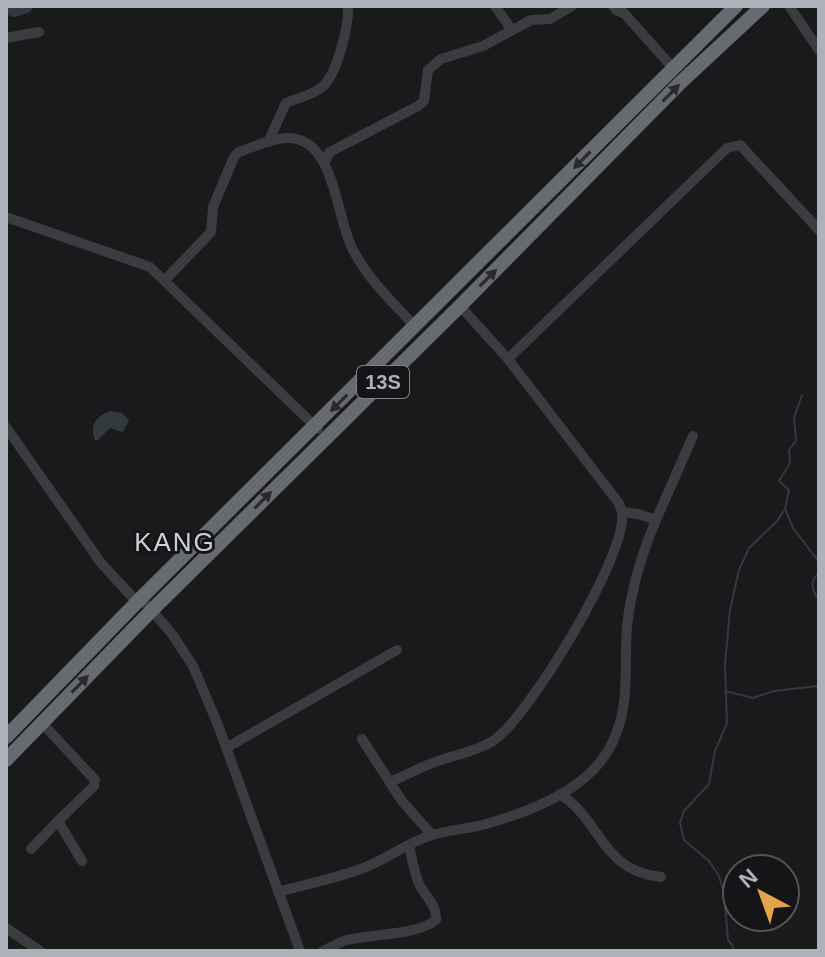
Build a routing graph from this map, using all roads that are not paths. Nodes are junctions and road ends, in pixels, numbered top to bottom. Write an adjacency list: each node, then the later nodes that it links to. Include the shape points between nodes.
1 (348, 6): 14 (street, via 334,72 324,86 286,103)
2 (495, 6): 8 (street)
3 (613, 6): 12 (street)
4 (736, 6): 12 (highway, 13S)
5 (763, 6): 15 (highway, 13S, one-way to 5)
6 (789, 6): 11 (street)
7 (567, 7): 8 (street, via 550,19 531,20)
8 (512, 30): 16 (street, via 432,65 424,101 330,152)
9 (39, 32): 10 (street)
10 (6, 38)
11 (819, 50)
12 (673, 68): 13 (highway, 13S)
13 (605, 137): 15 (highway); 21 (highway, 13S, one-way to 21)
14 (268, 142): 16 (street, via 304,142); 19 (street, via 234,157 213,207 211,232)
15 (616, 148): 20 (highway, 13S, one-way to 15)
16 (325, 161): 21 (street, via 353,252)
17 (6, 217): 19 (street, via 145,264)
18 (819, 230): 22 (street, via 740,145 727,148)
19 (165, 280): 24 (street)
20 (460, 306): 22 (street); 24 (highway, 13S)
21 (415, 326): 24 (highway, 13S, one-way to 24)
22 (508, 359): 26 (street)
23 (6, 427): 28 (street, via 101,563)
24 (321, 432): 28 (highway, 13S); 29 (highway, 13S, one-way to 24)
25 (693, 436): 27 (street)
26 (622, 512): 27 (street); 36 (street, via 610,561 531,701 496,739)
27 (656, 520): 37 (street, via 643,551 627,625 626,690 616,736 594,770)
28 (139, 600): 29 (street); 32 (highway, 13S)
29 (152, 610): 31 (highway, 13S, one-way to 29); 34 (street, via 193,666)
30 (397, 650): 34 (street)
31 (42, 723): 35 (highway, 13S); 38 (street, via 95,780)
32 (6, 737)
33 (362, 739): 36 (street)
34 (226, 748): 44 (street)
35 (8, 754)
36 (390, 782): 39 (street)
37 (560, 794): 39 (street, via 521,813); 43 (street, via 585,815 607,850 625,866)
38 (58, 821): 41 (street); 42 (street)
39 (432, 835): 40 (street)
40 (409, 845): 44 (street, via 367,867); 48 (street, via 436,920 418,929 347,940)
41 (31, 849)
42 (82, 861)
43 (661, 877)
44 (278, 892): 47 (street)
45 (6, 928): 46 (street)
46 (40, 951)
47 (300, 951)
48 (323, 951)

